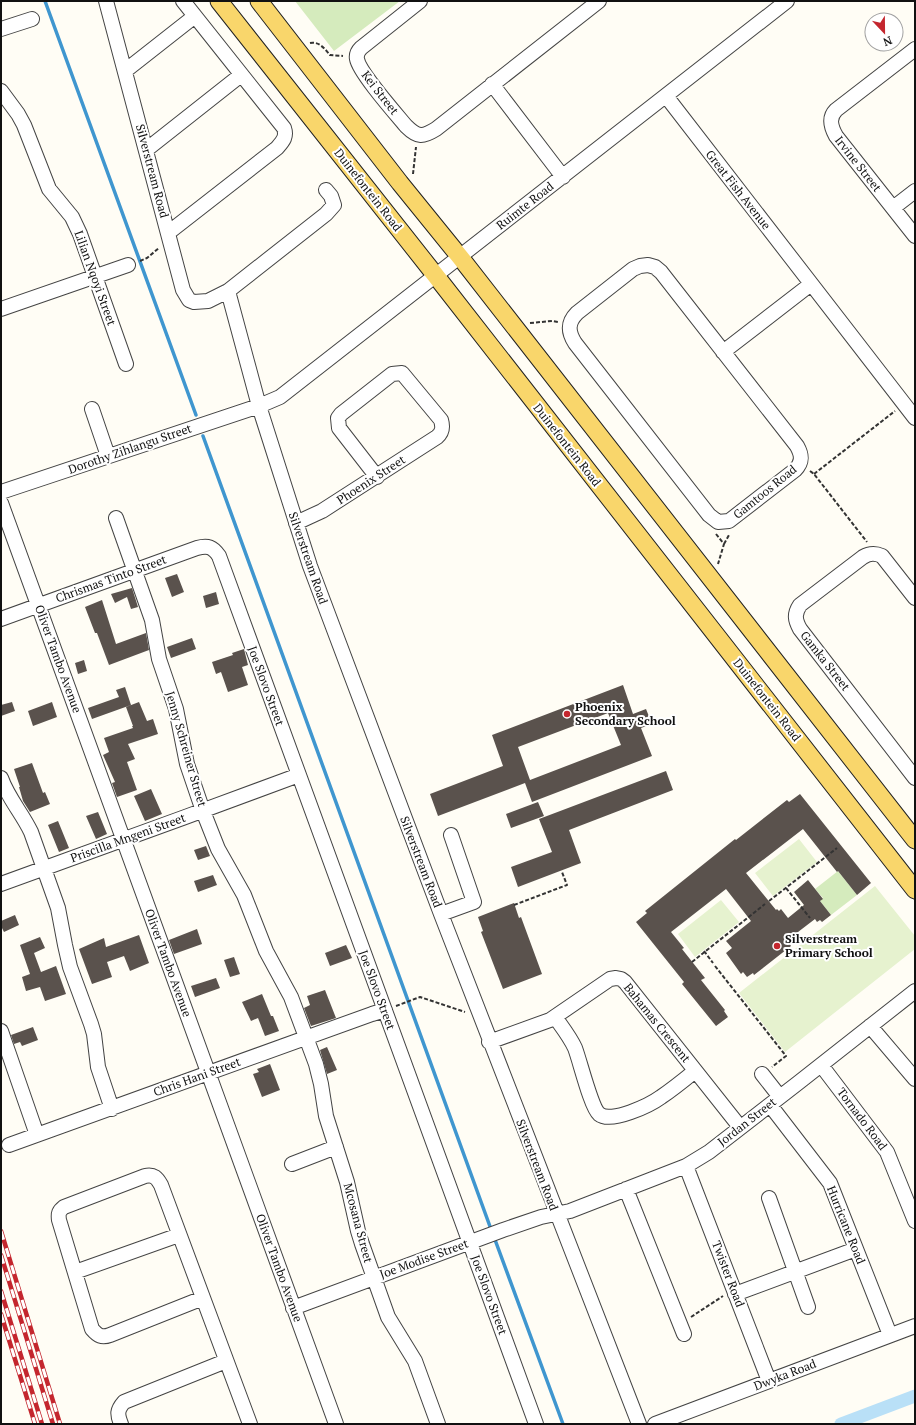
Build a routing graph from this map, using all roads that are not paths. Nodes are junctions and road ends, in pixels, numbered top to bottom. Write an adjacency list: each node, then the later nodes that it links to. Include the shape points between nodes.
1 (106, 1): 12 (street, Silverstream Road)
2 (184, 1): 8 (street)
3 (218, 1): 27 (main road, Duinefontein Road)
4 (259, 1): 24 (main road)
5 (420, 1): 14 (street, Kei Street, via 357,53 362,70 406,126 418,139 436,129)
6 (599, 1): 14 (street)
7 (787, 1): 16 (street, Ruimte Road)
8 (195, 16): 12 (street); 13 (street)
9 (32, 18): 10 (street)
10 (1, 29)
11 (915, 49): 21 (street, Irvine Street, via 836,110 831,121 836,136)
12 (125, 71): 17 (street, Silverstream Road)
13 (241, 75): 17 (street); 22 (street, via 284,128 285,138 277,148)
14 (492, 84): 18 (street)
15 (1, 91): 26 (street, Lilian Nqoyi Street, via 24,125 49,189 72,217)
16 (666, 96): 18 (street, Ruimte Road); 28 (street, Great Fish Avenue)
17 (146, 150): 22 (street, Silverstream Road)
18 (563, 176): 24 (street, Ruimte Road)
19 (326, 190): 29 (street, Silverstream Road, via 334,201 331,209)
20 (915, 191): 21 (street)
21 (893, 208): 23 (street, Irvine Street)
22 (168, 233): 29 (street, Silverstream Road, via 183,290 189,300 208,301)
23 (915, 236)
24 (460, 257): 27 (street, Ruimte Road); 53 (main road)
25 (128, 265): 26 (street)
26 (95, 276): 30 (street); 32 (street, Lilian Nqoyi Street)
27 (436, 276): 33 (street, Ruimte Road, via 288,391); 56 (main road, Duinefontein Road)
28 (811, 284): 31 (street); 35 (street, Great Fish Avenue)
29 (228, 291): 33 (street, Silverstream Road)
30 (1, 309)
31 (723, 352): 31 (street, Gamtoos Road, via 797,446 801,459 795,470 734,518 718,522 704,508 575,343 569,325 577,313 627,274 640,266 648,265 661,272)
32 (126, 364)
33 (259, 406): 36 (street, Dorothy Zihlangu Street); 41 (street, Silverstream Road)
34 (92, 409): 36 (street)
35 (915, 418)
36 (108, 456): 38 (street, Dorothy Zihlangu Street)
37 (377, 476): 37 (street, Phoenix Street, via 339,428 338,418 392,374 399,372 405,375 441,420 442,430 437,438); 41 (street, Phoenix Street, via 322,511)
38 (1, 492)
39 (1, 502): 45 (street, Oliver Tambo Avenue)
40 (116, 518): 43 (street, Jenny Schreiner Street)
41 (296, 523): 57 (street, Silverstream Road)
42 (219, 556): 43 (street, Chrismas Tinto Street, via 212,548 204,546); 47 (street, Joe Slovo Street)
43 (135, 570): 45 (street, Chrismas Tinto Street); 50 (street, Jenny Schreiner Street, via 152,620 159,659 176,709 188,764)
44 (915, 598): 49 (street, Gamka Street, via 882,556 876,553 869,554 863,556 800,606 795,617 800,629)
45 (38, 606): 46 (street, Chrismas Tinto Street); 52 (street, Oliver Tambo Avenue)
46 (1, 620)
47 (299, 775): 50 (street, Priscilla Mngeni Street); 59 (street, Joe Slovo Street)
48 (1, 778): 54 (street, via 12,801 26,821)
49 (915, 778)
50 (203, 811): 52 (street, Priscilla Mngeni Street); 63 (street, Jenny Schreiner Street, via 222,857 244,895 266,951 291,997)
51 (451, 835): 57 (street, via 474,902)
52 (123, 839): 54 (street, Priscilla Mngeni Street); 67 (street, Oliver Tambo Avenue)
53 (915, 840)
54 (44, 868): 55 (street, Priscilla Mngeni Street); 71 (street, via 58,908 70,967 94,1034 98,1067)
55 (1, 884)
56 (915, 890)
57 (440, 914): 64 (street, Silverstream Road)
58 (915, 991): 61 (street, Jordan Street)
59 (385, 1010): 63 (street, Chris Hani Street); 83 (street, Joe Slovo Street)
60 (555, 1018): 64 (street, Bahamas Crescent); 66 (street, Bahamas Crescent, via 605,982 621,979); 66 (street, via 575,1048 594,1105 604,1116 617,1116 647,1105)
61 (870, 1026): 65 (street, Jordan Street); 69 (street)
62 (1, 1032): 73 (street)
63 (307, 1038): 67 (street, Chris Hani Street); 75 (street, Mcosana Street, via 322,1084 326,1116)
64 (490, 1042): 80 (street, Silverstream Road)
65 (821, 1065): 70 (street, Jordan Street); 81 (street, Tornado Road, via 887,1152)
66 (696, 1071): 72 (street, Bahamas Crescent)
67 (208, 1073): 71 (street, Chris Hani Street); 91 (street, Oliver Tambo Avenue)
68 (763, 1074): 70 (street, Hurricane Road)
69 (915, 1079)
70 (775, 1101): 72 (street, Jordan Street); 84 (street, Hurricane Road, via 830,1184)
71 (112, 1108): 73 (street, Chris Hani Street)
72 (740, 1128): 77 (street, Jordan Street)
73 (37, 1136): 74 (street, Chris Hani Street)
74 (9, 1145)
75 (336, 1147): 76 (street); 87 (street, Mcosana Street, via 348,1182 358,1231)
76 (292, 1164)
77 (686, 1166): 78 (street, Jordan Street); 88 (street, Twister Road)
78 (626, 1189): 80 (street, Jordan Street); 93 (street)
79 (769, 1198): 86 (street)
80 (556, 1214): 83 (street, Joe Modise Street); 102 (street, Silverstream Road)
81 (915, 1221)
82 (179, 1235): 85 (street); 85 (street, via 161,1185 156,1178 145,1176 60,1210 58,1220); 89 (street)
83 (470, 1242): 87 (street, Joe Modise Street); 101 (street, Joe Slovo Street)
84 (856, 1249): 86 (street); 94 (street, Hurricane Road)
85 (75, 1272): 89 (street, via 92,1329 98,1336 105,1337)
86 (795, 1272): 88 (street); 90 (street)
87 (374, 1278): 91 (street, Joe Modise Street); 100 (street, Mcosana Street, via 388,1317 415,1362)
88 (730, 1295): 96 (street, Twister Road)
89 (203, 1298): 95 (street)
90 (808, 1307)
91 (293, 1308): 99 (street, Oliver Tambo Avenue)
92 (915, 1326): 94 (street, Dwyka Road)
93 (684, 1334)
94 (890, 1335): 96 (street, Dwyka Road)
95 (226, 1360): 97 (street); 98 (street, via 124,1402 118,1409)
96 (769, 1382): 103 (street, Dwyka Road)
97 (246, 1423)
98 (121, 1424)
99 (336, 1424)
100 (438, 1424)
101 (536, 1424)
102 (639, 1424)
103 (655, 1424)

